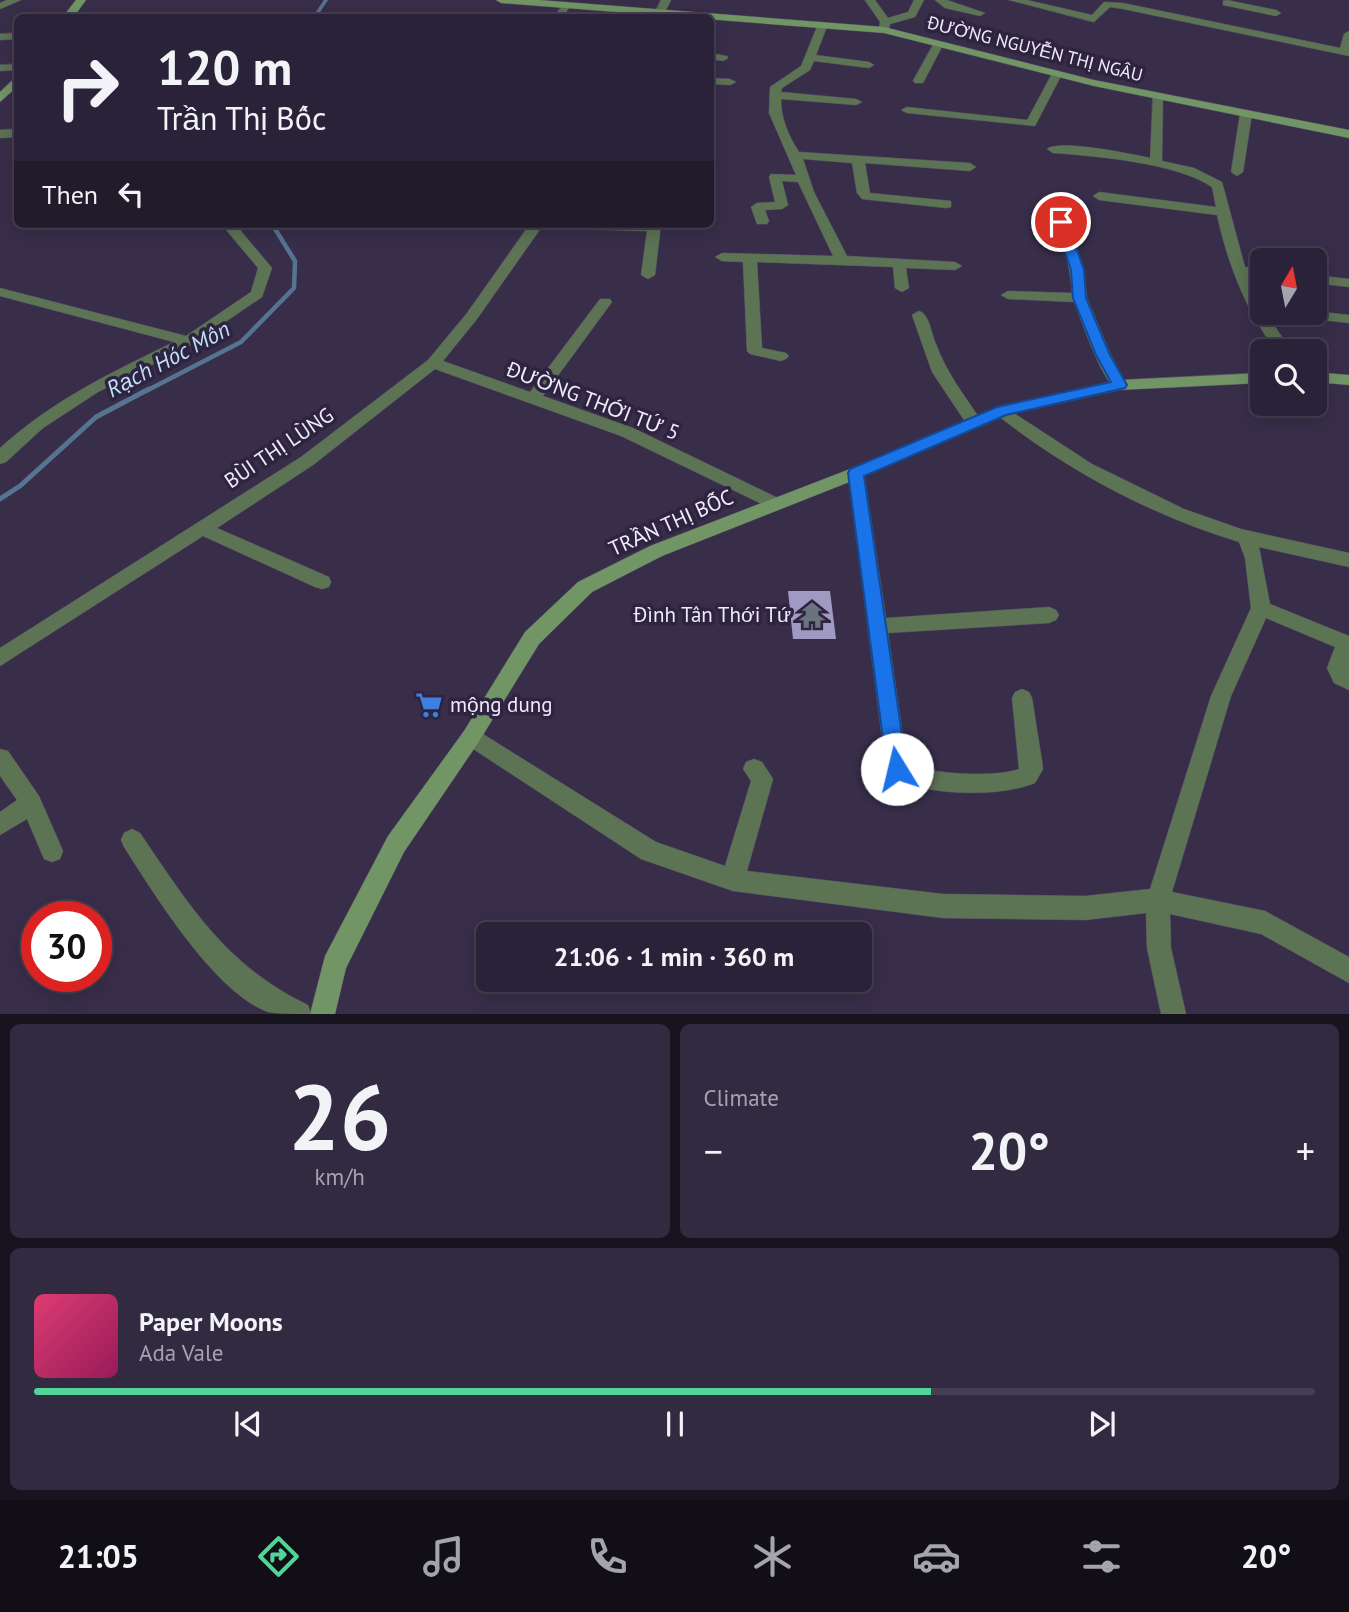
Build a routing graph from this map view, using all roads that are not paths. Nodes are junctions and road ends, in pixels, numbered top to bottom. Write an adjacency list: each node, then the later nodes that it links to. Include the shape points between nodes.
1 (16, 0): 11 (street)
2 (81, 0): 14 (main road)
3 (502, 0): 10 (main road, ĐƯỜNG NGUYỄN THỊ NGÂU)
4 (870, 0): 20 (street)
5 (919, 0): 20 (street, via 911,17)
6 (940, 0): 12 (street)
7 (1014, 0): 9 (street, via 1094,19 1108,4)
8 (1228, 1): 13 (street); 19 (street)
9 (1137, 4): 19 (street)
10 (566, 5): 15 (street); 16 (main road, ĐƯỜNG NGUYỄN THỊ NGÂU)
11 (0, 6)
12 (980, 13)
13 (1276, 13)
14 (69, 14)
15 (560, 14)
16 (649, 14)
17 (714, 18): 18 (main road, ĐƯỜNG NGUYỄN THỊ NGÂU)
18 (823, 24): 20 (main road, ĐƯỜNG NGUYỄN THỊ NGÂU); 24 (street)
19 (1215, 25): 23 (street)
20 (884, 26): 22 (main road, ĐƯỜNG NGUYỄN THỊ NGÂU)
21 (1349, 34): 23 (street)
22 (939, 45): 27 (main road, ĐƯỜNG NGUYỄN THỊ NGÂU); 29 (street)
23 (1346, 52)
24 (809, 63): 25 (street); 26 (street); 32 (street, via 776,87)
25 (869, 65)
26 (827, 71)
27 (1057, 74): 33 (main road, ĐƯỜNG NGUYỄN THỊ NGÂU); 36 (street, via 1031,124)
28 (714, 80): 30 (street)
29 (919, 81)
30 (730, 82)
31 (14, 83): 34 (main road)
32 (775, 95): 35 (street); 40 (street, via 775,113)
33 (1157, 96): 37 (main road, ĐƯỜNG NGUYỄN THỊ NGÂU); 42 (street)
34 (0, 99)
35 (856, 102)
36 (907, 110)
37 (1246, 114): 38 (main road, ĐƯỜNG NGUYỄN THỊ NGÂU); 44 (street)
38 (1349, 134)
39 (1053, 149): 42 (street, via 1087,150)
40 (795, 155): 41 (street); 45 (street)
41 (858, 160): 43 (street); 47 (street, via 866,196)
42 (1156, 164): 49 (street, via 1214,180)
43 (970, 167)
44 (1237, 172)
45 (804, 179): 50 (street, via 775,177 782,205 757,207); 56 (street)
46 (1099, 196): 49 (street)
47 (946, 204)
48 (1053, 211): 68 (street, via 1077,270)
49 (1222, 212): 59 (street)
50 (762, 221)
51 (235, 228): 73 (street, via 265,268 257,294)
52 (534, 228): 75 (street, BÙI THỊ LÙNG)
53 (654, 228): 61 (street)
54 (722, 257): 55 (street)
55 (750, 257): 56 (street); 74 (street, via 755,351)
56 (842, 260): 57 (street)
57 (899, 263): 58 (street); 64 (street)
58 (955, 266)
59 (1242, 271): 60 (street); 65 (street)
60 (1250, 272)
61 (648, 275)
62 (1327, 281): 63 (street)
63 (1349, 284)
64 (902, 288)
65 (1250, 288)
66 (0, 292): 73 (street)
67 (1008, 295): 68 (street)
68 (1080, 298): 79 (street)
69 (605, 302): 80 (street)
70 (919, 315): 82 (street, via 936,363)
71 (1327, 317): 72 (street)
72 (1349, 319)
73 (188, 341): 83 (street, via 92,388 37,424)
74 (781, 356)
75 (433, 363): 80 (street, ĐƯỜNG THỚI TỨ 5); 86 (street, BÙI THỊ LÙNG, via 307,461)
76 (1327, 378): 78 (main road)
77 (1250, 379): 79 (main road, TRẦN THỊ BỐC)
78 (1349, 380)
79 (1119, 385): 81 (main road, TRẦN THỊ BỐC)
80 (533, 399): 85 (street, ĐƯỜNG THỚI TỨ 5, via 628,432)
81 (1003, 411): 82 (main road, TRẦN THỊ BỐC); 87 (street, via 1039,440 1098,475 1179,515)
82 (974, 422): 84 (main road, TRẦN THỊ BỐC)
83 (0, 458)
84 (856, 473): 85 (main road, TRẦN THỊ BỐC); 92 (street)
85 (774, 503): 97 (main road, TRẦN THỊ BỐC, via 656,551 585,587 532,638)
86 (201, 528): 89 (street); 94 (street, BÙI THỊ LÙNG)
87 (1246, 536): 88 (street); 90 (street)
88 (1349, 560)
89 (322, 582)
90 (1261, 608): 93 (street); 105 (street, via 1221,696)
91 (1049, 615): 92 (street)
92 (877, 626): 96 (street, via 897,769 902,774 1008,782 1027,776 1031,761)
93 (1348, 644): 95 (street, via 1337,668)
94 (0, 658)
95 (1349, 682)
96 (1022, 698)
97 (471, 737): 104 (street, via 649,851); 108 (main road, TRẦN THỊ BỐC, via 396,844 334,965)
98 (0, 758): 100 (street)
99 (754, 769): 104 (street, via 762,779)
100 (31, 803): 101 (street); 103 (street)
101 (0, 825)
102 (132, 840): 107 (street, via 205,946 272,1003)
103 (52, 851)
104 (733, 880): 105 (street, via 943,906 1085,908)
105 (1158, 900): 106 (street, via 1265,923); 109 (street, via 1159,948)
106 (1349, 971)
107 (299, 1013)
108 (322, 1013)
109 (1174, 1013)

